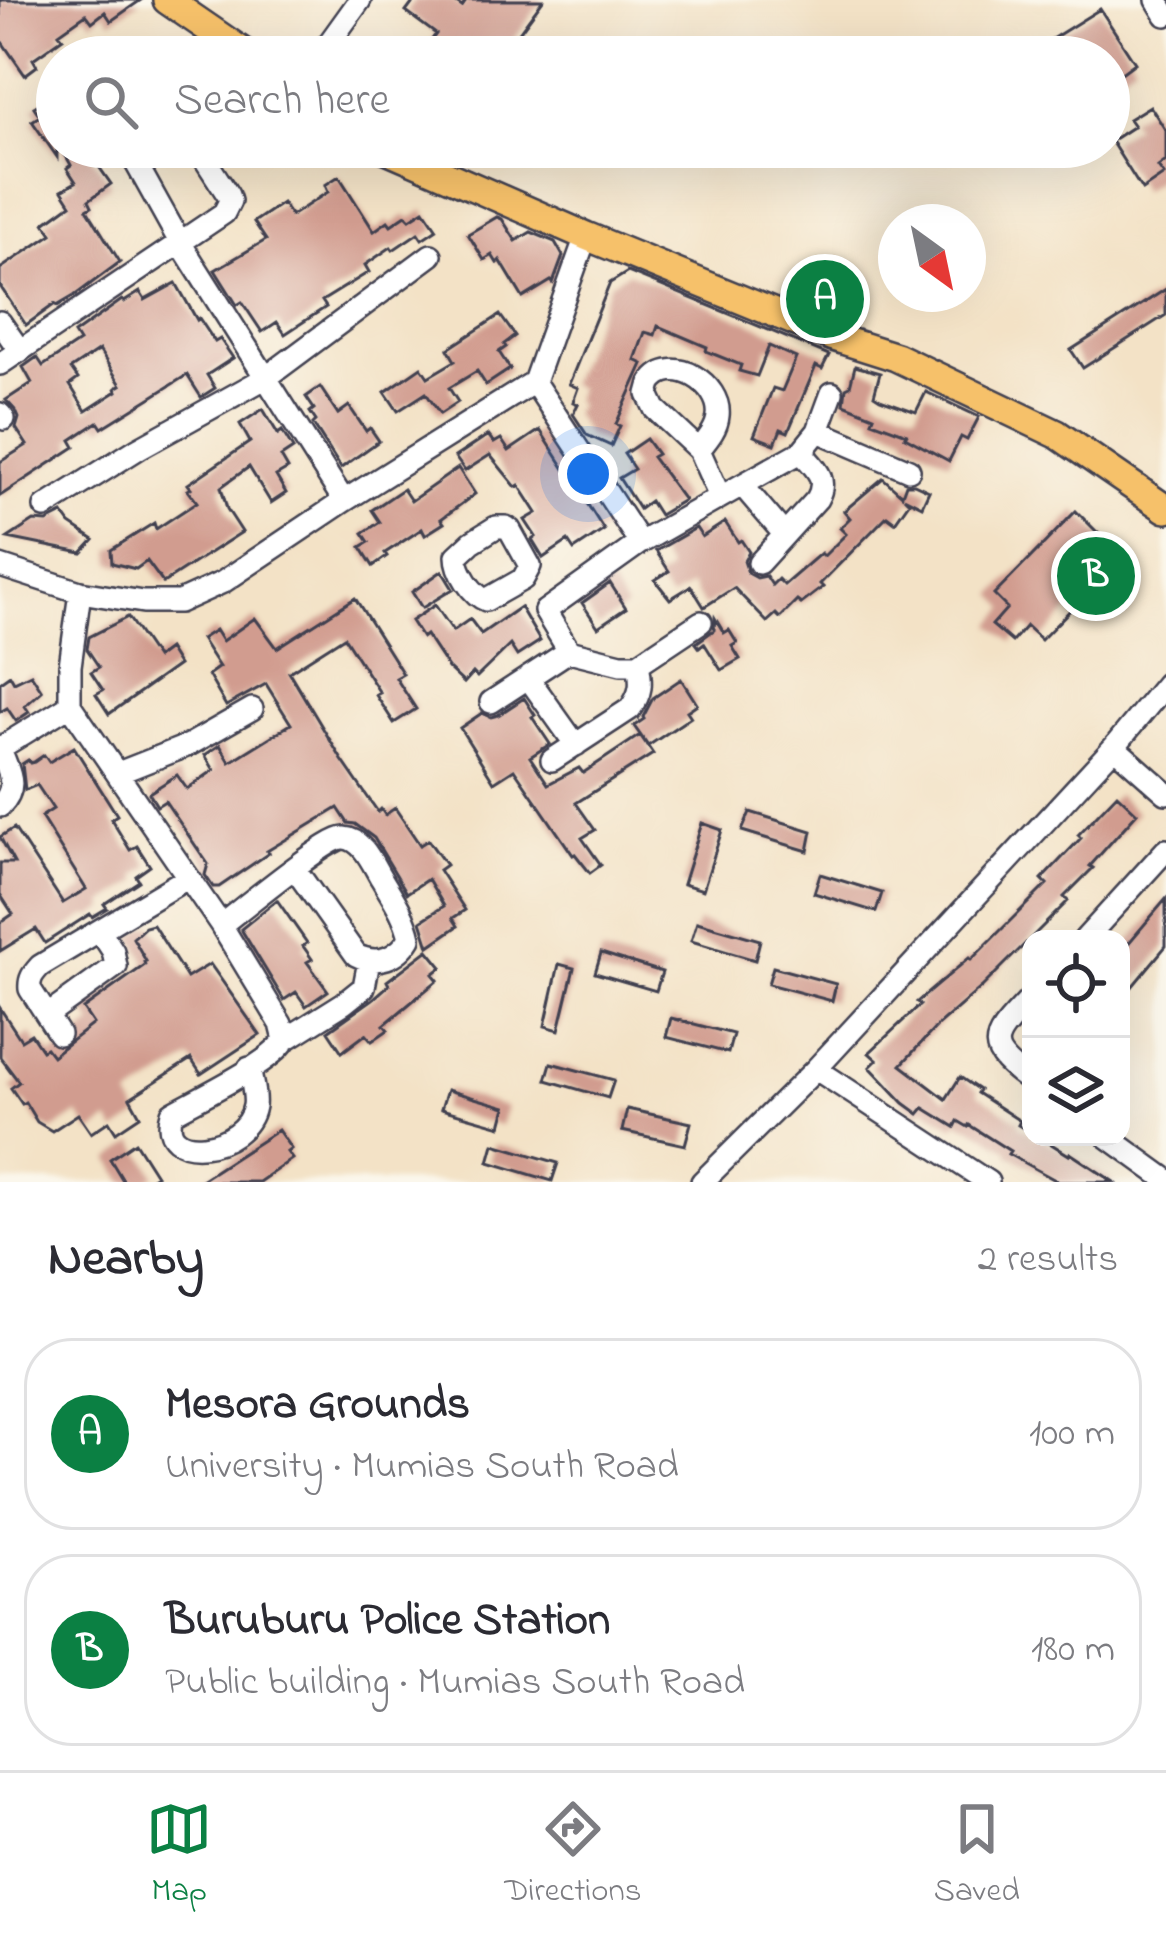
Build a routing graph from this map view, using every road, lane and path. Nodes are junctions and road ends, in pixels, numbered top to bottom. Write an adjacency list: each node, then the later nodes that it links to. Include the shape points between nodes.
1 (167, 0): 5 (main road)
2 (360, 0): 6 (street)
3 (1156, 0): 4 (street)
4 (1166, 15)
5 (219, 36)
6 (334, 36)
7 (139, 168): 11 (street)
8 (210, 168): 11 (street, via 230,201)
9 (430, 168): 10 (main road)
10 (586, 236): 16 (street); 26 (main road, via 896,357 1057,434)
11 (181, 244): 14 (street); 15 (street)
12 (431, 255): 15 (street)
13 (0, 322): 14 (street)
14 (10, 358)
15 (268, 377): 24 (street); 25 (street)
16 (534, 382): 24 (street); 28 (street)
17 (832, 393): 18 (street)
18 (818, 430): 20 (street); 21 (street)
19 (699, 450): 23 (street)
20 (801, 452): 22 (street); 27 (street, via 823,489)
21 (909, 470)
22 (742, 485): 23 (street); 27 (street)
23 (720, 497): 28 (street)
24 (344, 501): 32 (street, via 179,602)
25 (45, 508)
26 (1166, 509)
27 (784, 534): 29 (street)
28 (640, 543): 33 (street)
29 (759, 563)
30 (0, 566): 32 (street)
31 (523, 579): 33 (street)
32 (80, 592): 40 (street)
33 (545, 611): 35 (street)
34 (701, 622): 36 (street)
35 (569, 651): 36 (street); 37 (street)
36 (638, 664): 42 (street, via 642,684 630,709)
37 (530, 679): 39 (street); 42 (street)
38 (1166, 684): 43 (street)
39 (491, 702)
40 (70, 705): 45 (street); 47 (street, via 0,748 13,788)
41 (251, 709): 45 (street)
42 (576, 746): 44 (street)
43 (1114, 747): 46 (street); 58 (street)
44 (552, 760)
45 (118, 773): 50 (street)
46 (1166, 793)
47 (0, 806)
48 (1166, 850): 52 (street)
49 (295, 869): 51 (street); 54 (street); 54 (street, via 340,837 363,849 410,938)
50 (187, 878): 51 (street); 53 (street)
51 (221, 925): 56 (street)
52 (1093, 930)
53 (100, 931): 53 (street, via 29,980 53,1025 116,966)
54 (369, 962): 56 (street, via 364,987)
55 (1022, 1008): 59 (street, via 999,1033 997,1048)
56 (285, 1040): 57 (street)
57 (249, 1068)
58 (816, 1070): 62 (street); 63 (street)
59 (1022, 1075)
60 (1120, 1146): 61 (street)
61 (1166, 1179)
62 (702, 1182)
63 (988, 1182)

